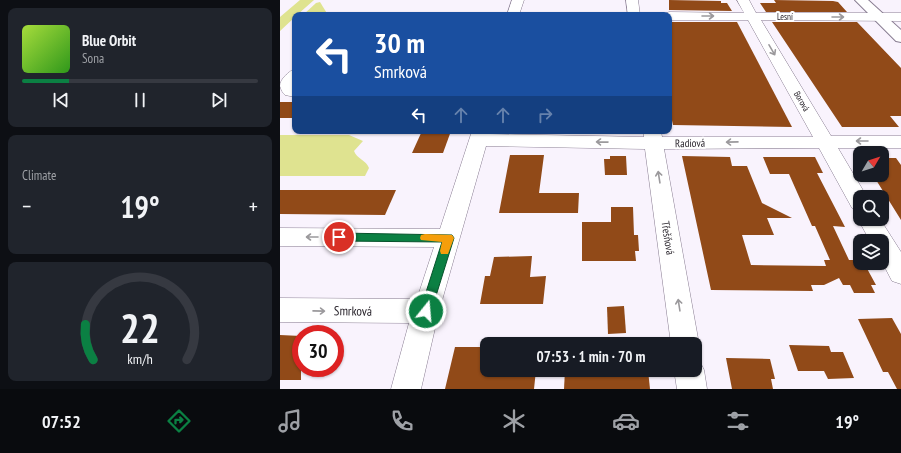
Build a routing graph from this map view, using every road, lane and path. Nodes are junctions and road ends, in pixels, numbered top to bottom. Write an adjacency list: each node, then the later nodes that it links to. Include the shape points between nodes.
1 (518, 0): 5 (street)
2 (632, 0): 6 (street)
3 (742, 0): 8 (street, Borová)
4 (861, 0): 9 (street)
5 (514, 12)
6 (634, 12)
7 (672, 16): 8 (street, Lesní, one-way to 8)
8 (752, 16): 9 (street, Lesní, one-way to 9); 16 (street, Borová, one-way to 16)
9 (880, 17): 10 (street, Lesní); 11 (street)
10 (901, 17)
11 (901, 38)
12 (292, 78): 13 (street, via 286,85)
13 (292, 92)
14 (479, 136): 15 (street, Radiová, one-way to 14); 20 (street)
15 (653, 137): 16 (street, Radiová, one-way to 15); 25 (street, Třešňová, one-way to 15)
16 (825, 141): 17 (street, Radiová, one-way to 16); 18 (street, Borová)
17 (901, 142)
18 (853, 191)
19 (280, 237): 20 (street, one-way to 19)
20 (449, 238): 24 (street)
21 (889, 253): 22 (street)
22 (901, 274)
23 (280, 310): 24 (street, Smrková, one-way to 24)
24 (426, 311): 27 (street)
25 (684, 337)
26 (690, 377): 28 (street)
27 (406, 389)
28 (692, 389)

